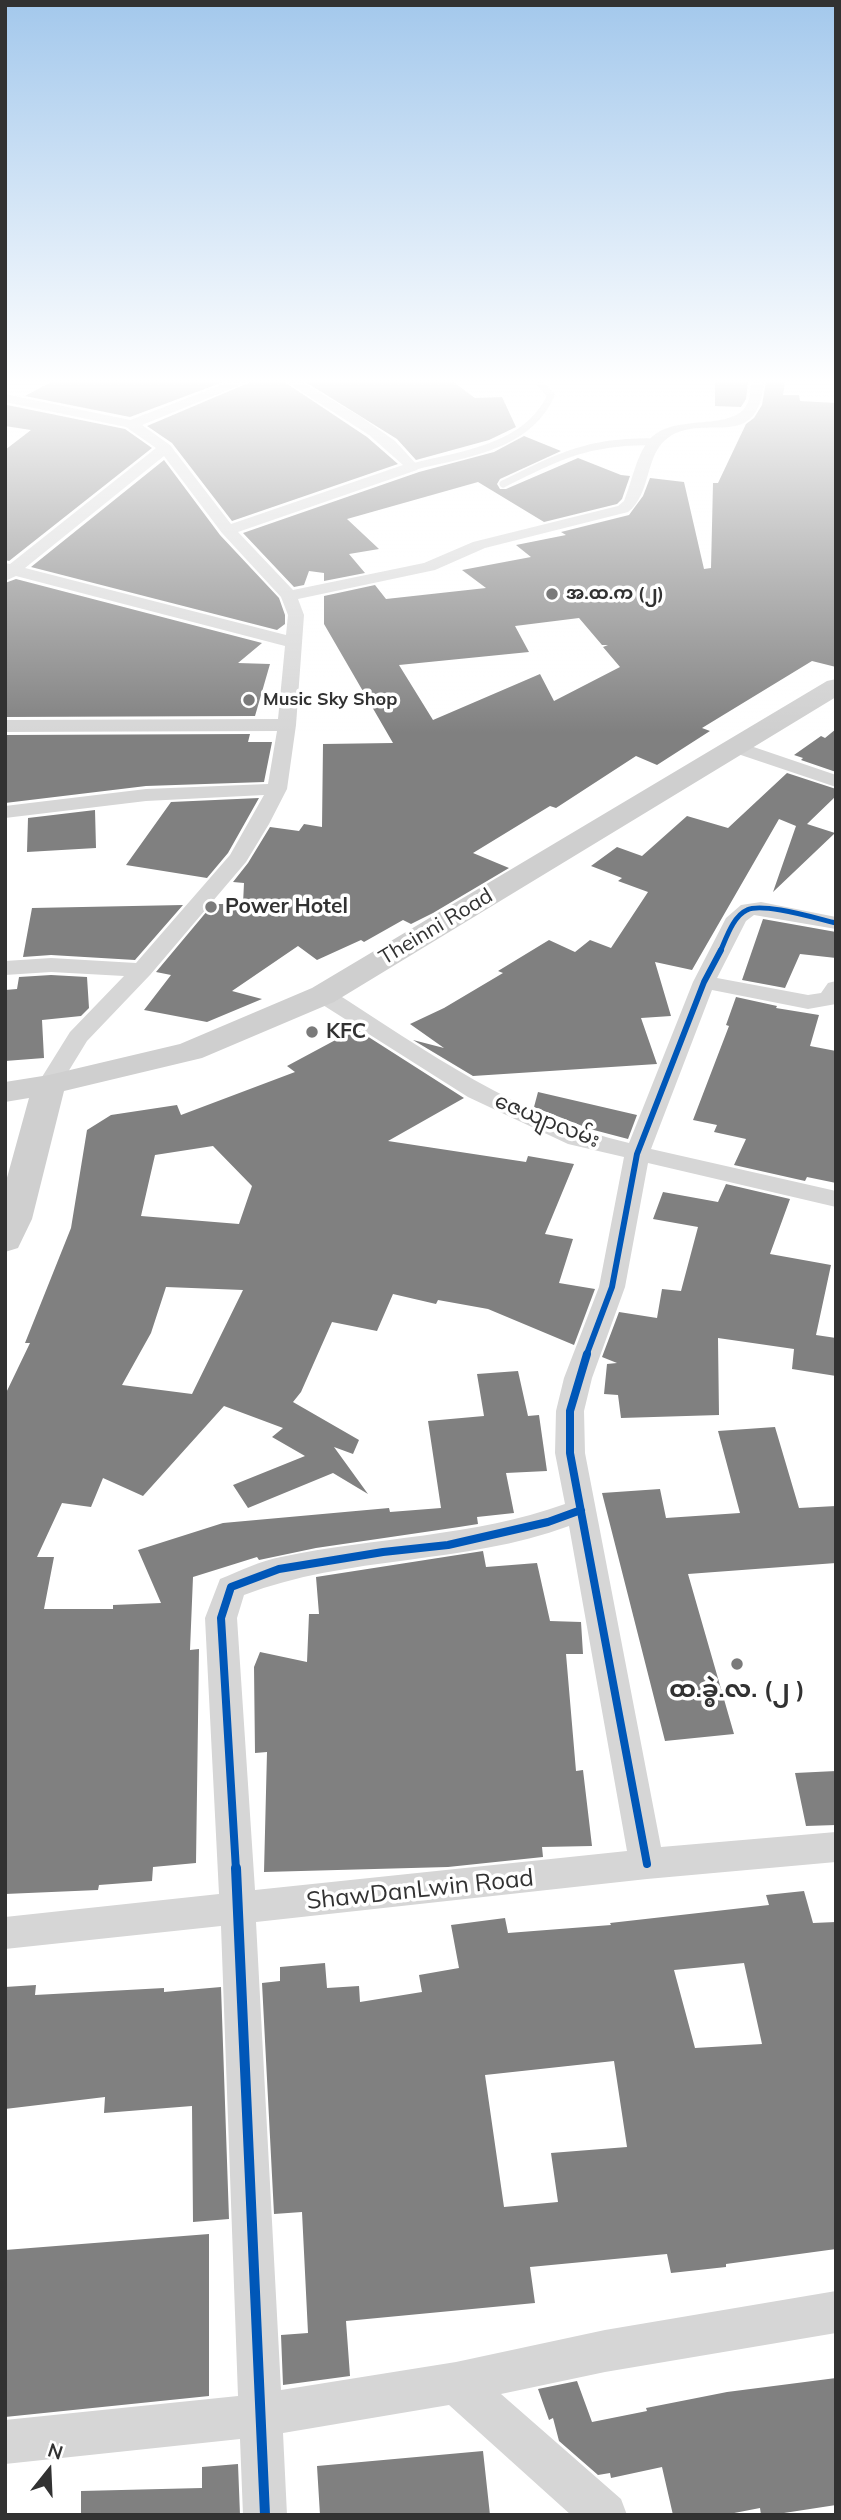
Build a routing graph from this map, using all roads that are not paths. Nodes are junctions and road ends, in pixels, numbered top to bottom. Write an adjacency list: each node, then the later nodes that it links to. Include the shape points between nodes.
1 (100, 499): 6 (street)
2 (204, 499): 5 (street)
3 (320, 499): 5 (street)
4 (633, 499): 7 (street, via 623,509 479,545 417,570)
5 (228, 530): 7 (street)
6 (8, 571): 8 (street)
7 (289, 596): 8 (street, via 296,615)
8 (295, 643): 10 (street)
9 (836, 686): 12 (main road, Theinni Road)
10 (288, 725): 11 (street); 14 (street)
11 (5, 726)
12 (736, 747): 13 (street); 21 (main road, Theinni Road)
13 (836, 781)
14 (277, 789): 15 (street, via 146,795); 18 (street, via 239,858)
15 (5, 812)
16 (836, 923): 19 (street, via 748,909 737,918)
17 (5, 968): 18 (street, via 51,965)
18 (142, 970): 22 (street, via 78,1037)
19 (704, 982): 20 (street, via 808,1002 828,999); 24 (street)
20 (836, 988)
21 (323, 995): 22 (main road, Theinni Road, via 191,1051); 24 (street, ဇေယျာလမ်း, via 477,1092 578,1139)
22 (49, 1085): 23 (main road, Theinni Road); 26 (main road)
23 (5, 1092)
24 (637, 1154): 25 (street, ဇေယျာလမ်း); 27 (street, via 612,1287 570,1411 570,1453)
25 (836, 1199)
26 (5, 1240)
27 (581, 1510): 29 (street); 30 (street, via 448,1545 279,1569 231,1587 221,1618)
28 (836, 1847): 29 (street, ShawDanLwin Road)
29 (647, 1864): 30 (street, ShawDanLwin Road)
30 (238, 1909): 31 (street, ShawDanLwin Road); 34 (street)
31 (5, 1933)
32 (836, 2312): 33 (street, via 605,2351)
33 (456, 2383): 34 (street); 37 (street)
34 (260, 2415): 35 (street); 36 (street)
35 (5, 2442)
36 (265, 2515)
37 (605, 2515)

